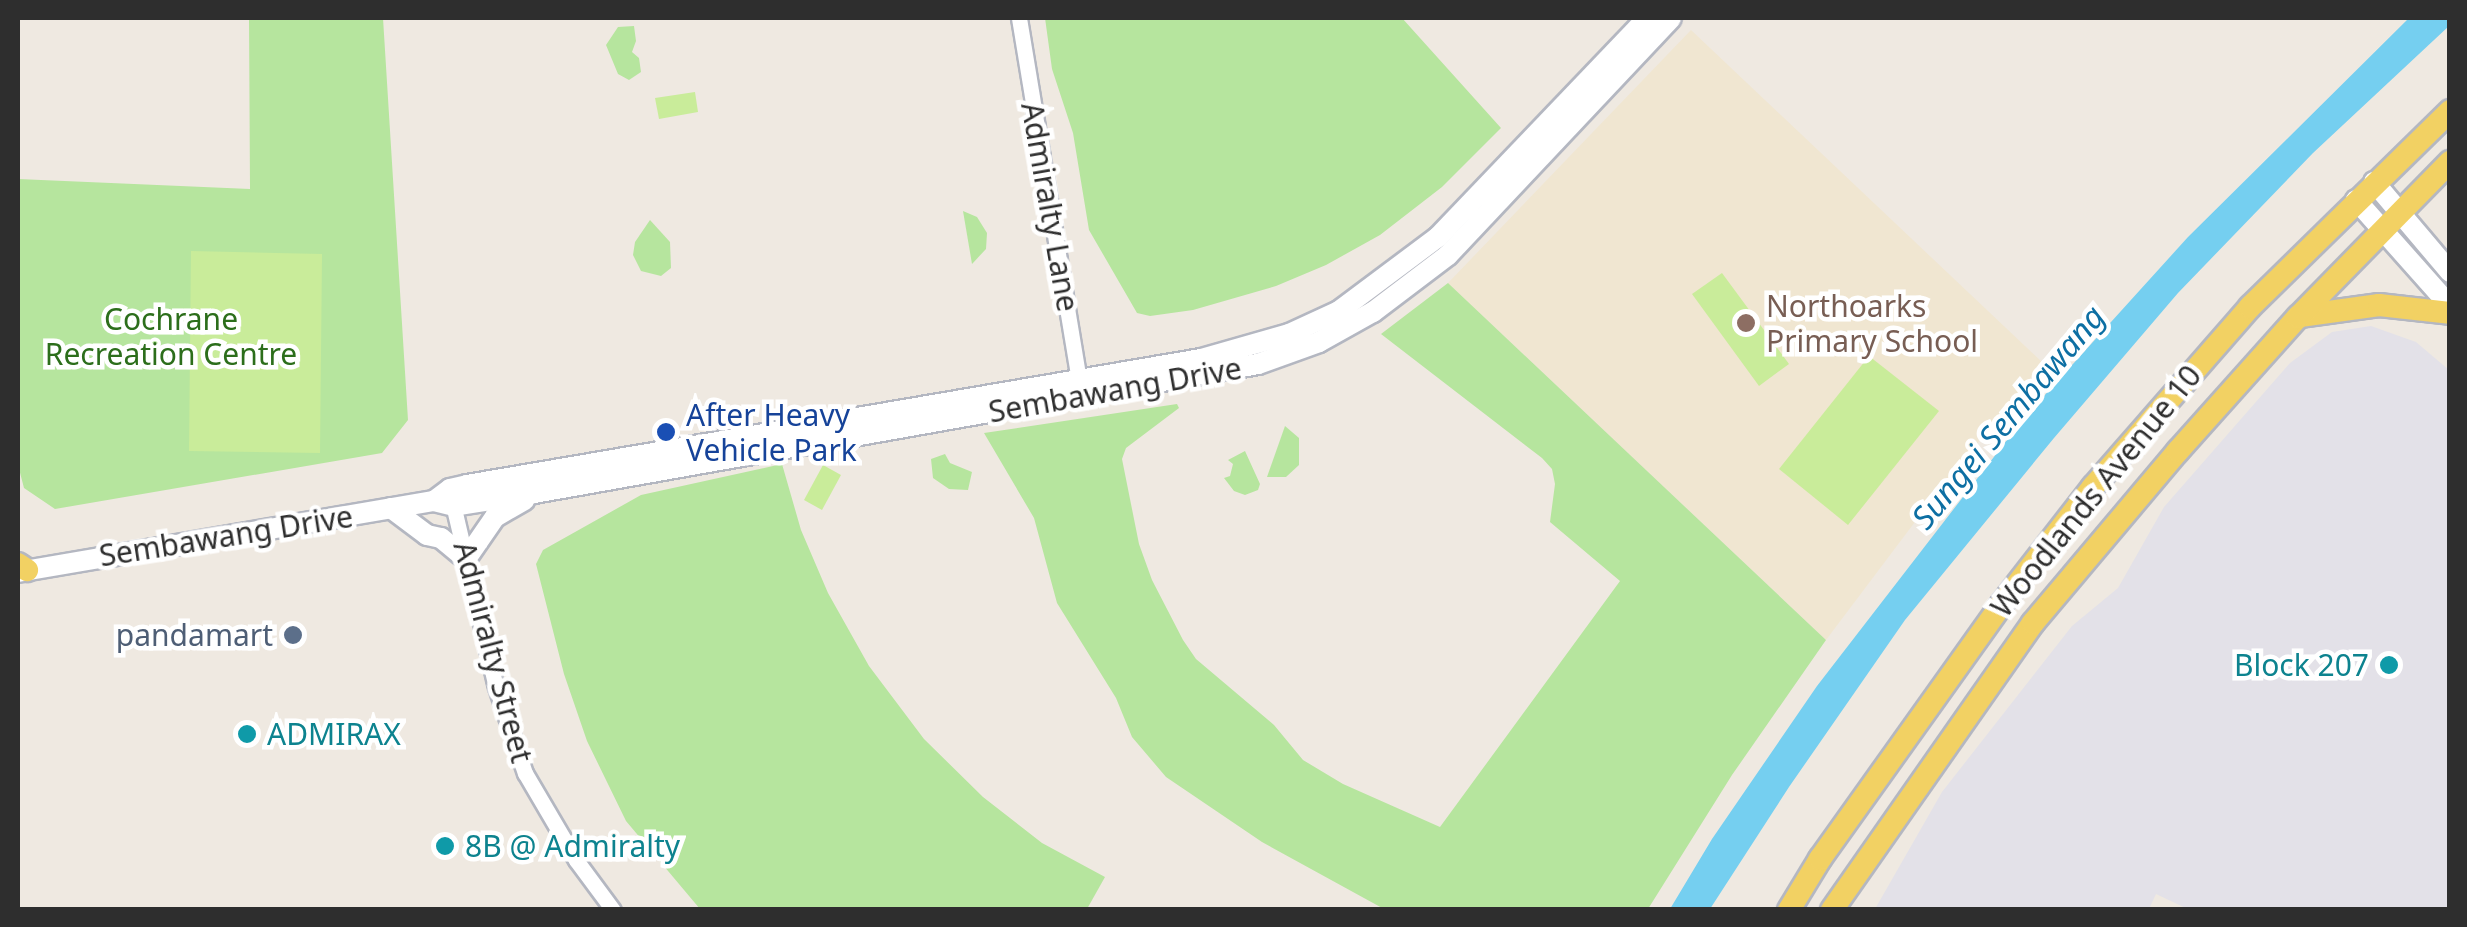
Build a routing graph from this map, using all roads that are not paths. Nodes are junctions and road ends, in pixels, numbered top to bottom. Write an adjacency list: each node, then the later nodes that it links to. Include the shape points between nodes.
1 (1018, 18): 13 (street, Admiralty Lane)
2 (1648, 18): 13 (main road, Sembawang Drive, via 1438,237 1339,311 1245,350)
3 (1671, 18): 13 (main road, Sembawang Drive, via 1448,255 1385,304 1319,342 1258,364)
4 (2450, 111): 6 (main road, Woodlands Avenue 10)
5 (2450, 162): 8 (main road, Woodlands Avenue 10)
6 (2374, 182): 7 (main road, Woodlands Avenue 10); 8 (main road)
7 (2356, 200): 9 (main road); 20 (main road, Woodlands Avenue 10, via 2228,331 2093,487 2001,605)
8 (2401, 213): 9 (main road, Woodlands Avenue 10); 10 (main road)
9 (2384, 230): 11 (main road); 12 (main road, Woodlands Avenue 10)
10 (2450, 272)
11 (2450, 309): 12 (main road, via 2379,304)
12 (2298, 316): 21 (main road, Woodlands Avenue 10, via 2033,623)
13 (1080, 387): 14 (main road, Sembawang Drive); 15 (main road, Sembawang Drive)
14 (534, 493): 15 (main road, Sembawang Drive); 17 (main road, via 495,517)
15 (446, 498): 16 (main road, Sembawang Drive); 17 (street, Admiralty Street)
16 (391, 508): 17 (main road); 18 (main road, Sembawang Drive)
17 (466, 559): 19 (street, Admiralty Street, via 496,687 525,773)
18 (21, 569)
19 (613, 910)
20 (1789, 910)
21 (1832, 910)

